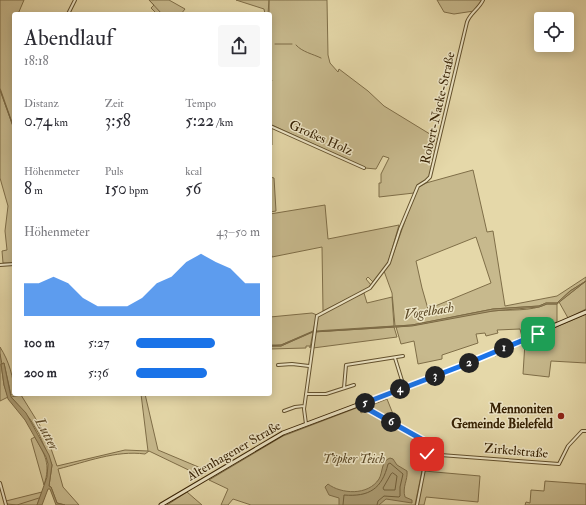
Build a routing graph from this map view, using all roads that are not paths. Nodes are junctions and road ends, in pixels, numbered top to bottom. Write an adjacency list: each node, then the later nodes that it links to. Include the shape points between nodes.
1 (75, 0): 3 (street)
2 (483, 0): 12 (street, Robert-Nacke-Straße, via 467,22 430,177 417,187 389,263 368,290 319,314 316,319)
3 (69, 12)
4 (272, 127): 5 (street, Großes Holz)
5 (364, 168)
6 (12, 264): 7 (street)
7 (0, 265)
8 (586, 312): 14 (main road, Altenhagener Straße, via 494,353)
9 (403, 356): 10 (street)
10 (395, 358): 14 (street); 15 (street, via 346,365)
11 (278, 365): 12 (street)
12 (309, 366): 16 (street, Robert-Nacke-Straße)
13 (354, 385): 15 (street)
14 (404, 387): 17 (main road, Altenhagener Straße)
15 (344, 388): 16 (street, via 323,395)
16 (306, 394): 18 (street, Robert-Nacke-Straße)
17 (362, 404): 20 (main road, Altenhagener Straße); 22 (street, via 423,440)
18 (304, 406): 19 (street, via 295,406); 20 (street, Robert-Nacke-Straße)
19 (284, 411)
20 (306, 424): 25 (main road, Altenhagener Straße, via 277,436)
21 (586, 431): 22 (street, Zirkelstraße, via 582,431 572,441 559,464)
22 (427, 454): 26 (street)
23 (0, 482): 24 (street)
24 (6, 505)
25 (162, 505)
26 (417, 505)

